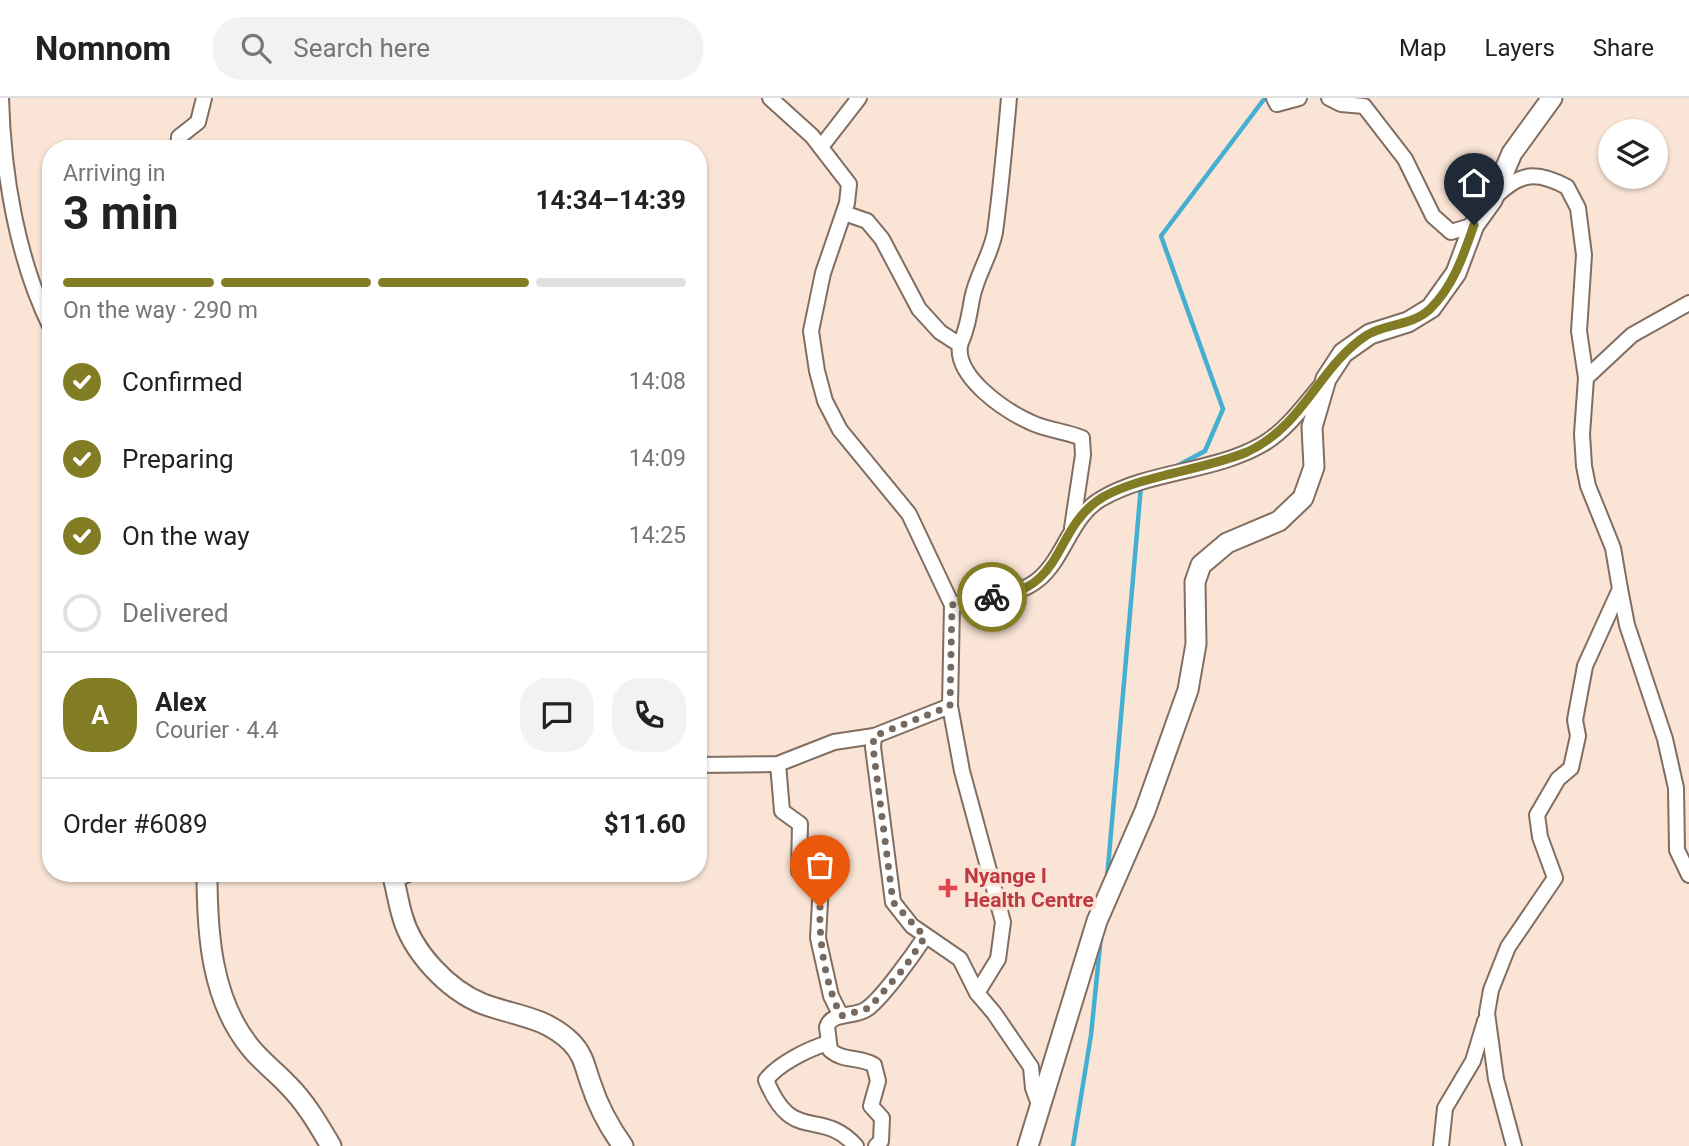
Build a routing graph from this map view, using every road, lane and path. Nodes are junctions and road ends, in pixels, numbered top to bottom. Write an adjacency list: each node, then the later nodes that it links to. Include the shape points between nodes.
1 (1, 98): 15 (street, via 2,156 19,237)
2 (204, 98): 10 (street, via 198,122)
3 (770, 98): 11 (street)
4 (859, 98): 11 (street)
5 (1009, 98): 17 (street, via 995,234)
6 (1274, 98): 7 (street, via 1277,104)
7 (1299, 98)
8 (1329, 98): 14 (street, via 1364,106 1405,159 1433,216 1451,232)
9 (1552, 98): 12 (main road, via 1512,153)
10 (179, 140)
11 (821, 147): 13 (street, via 849,184)
12 (1492, 200): 14 (main road); 18 (street, via 1508,184 1536,175 1567,187 1578,208 1584,255 1579,331)
13 (844, 213): 17 (street, via 867,220 919,309); 22 (street, via 823,273 811,331 825,401 840,430 909,514)
14 (1474, 225): 19 (main road, via 1456,273 1431,308 1408,322 1370,334 1343,353)
15 (42, 301)
16 (1689, 303): 18 (street, via 1632,335)
17 (960, 345): 20 (street, via 961,363 994,398 1029,422 1082,438)
18 (1586, 378): 21 (street, via 1584,466 1613,548)
19 (1326, 379): 20 (street, via 1264,444 1221,463 1106,496 1092,505); 35 (main road, via 1312,428 1314,467 1303,498 1279,521 1227,543 1201,565 1194,596 1196,644 1191,682 1145,811 1089,943)
20 (1072, 533): 22 (street, via 1038,580 999,596)
21 (1620, 589): 27 (street, via 1627,625 1665,739 1676,788 1677,850); 32 (street, via 1585,666 1571,768 1558,779 1537,815 1555,878 1507,947)
22 (952, 605): 23 (street)
23 (950, 706): 24 (street); 31 (street, via 959,758 1003,922 998,959)
24 (874, 736): 25 (street, via 834,743); 30 (street, via 893,902)
25 (778, 764): 26 (street); 33 (street, via 782,811 800,824 799,871 819,878 821,884 818,938 831,996)
26 (707, 765)
27 (1689, 875)
28 (207, 882): 36 (main road, via 212,956 227,1010 249,1047 310,1110)
29 (399, 882): 37 (main road, via 402,914 415,944 445,979 483,1004 550,1025 572,1043)
30 (925, 937): 31 (street, via 960,959); 33 (street, via 869,1008)
31 (976, 993): 35 (street, via 1031,1067)
32 (1487, 1013): 41 (street, via 1473,1061 1445,1108); 42 (street, via 1496,1079)
33 (841, 1016): 34 (street, via 829,1021)
34 (828, 1043): 38 (street, via 775,1069 766,1080 784,1120 805,1130 833,1131); 39 (street, via 839,1057 874,1065 878,1081 871,1106 883,1118 881,1141)
35 (1041, 1109): 40 (main road)
36 (331, 1146)
37 (623, 1146)
38 (856, 1146)
39 (876, 1146)
40 (1028, 1146)
41 (1441, 1146)
42 (1514, 1146)

